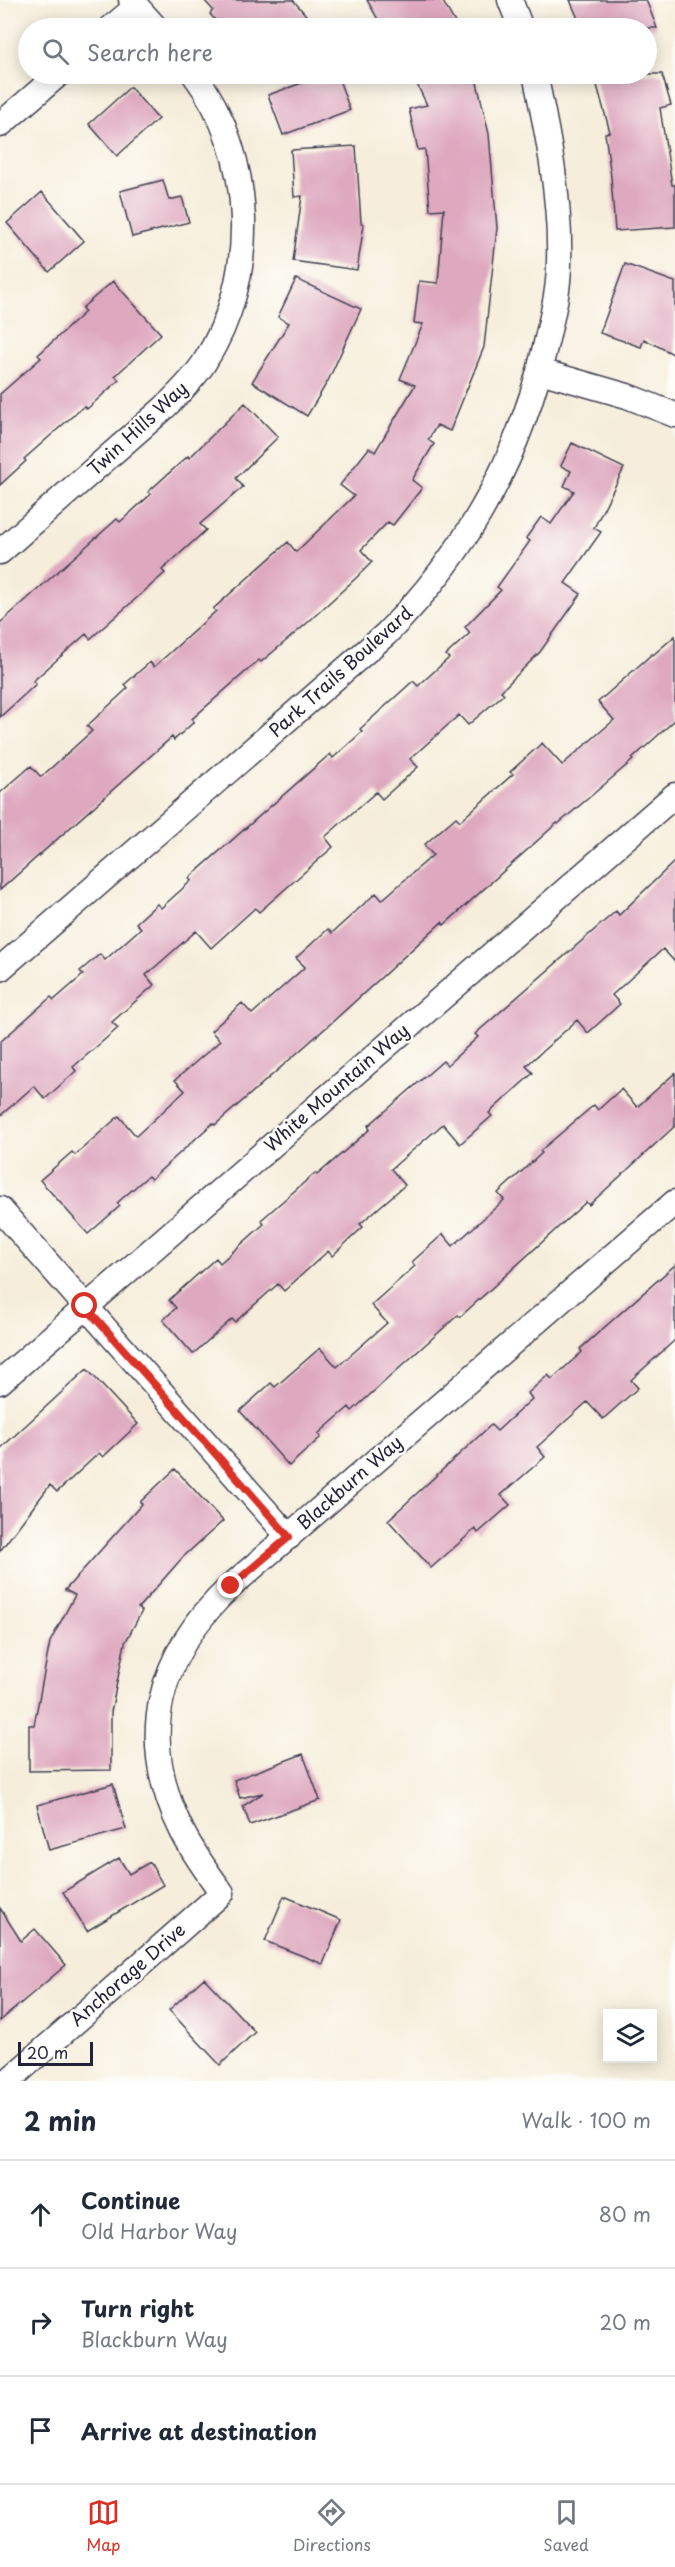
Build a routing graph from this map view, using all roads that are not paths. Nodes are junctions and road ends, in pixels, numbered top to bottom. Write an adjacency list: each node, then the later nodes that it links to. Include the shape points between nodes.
1 (510, 0): 5 (street)
2 (134, 3): 3 (street); 4 (street)
3 (120, 18)
4 (147, 18)
5 (517, 18)
6 (47, 84): 9 (street)
7 (200, 84): 12 (street, Twin Hills Way, via 224,122 242,199 242,253 219,336 204,364 164,408)
8 (537, 84): 10 (street, Park Trails Boulevard, via 552,168 559,263)
9 (0, 125)
10 (540, 371): 11 (street, via 627,396); 14 (street, Park Trails Boulevard, via 505,468 487,502 458,550 413,608 360,659)
11 (675, 416)
12 (0, 552)
13 (675, 795): 17 (street, White Mountain Way)
14 (0, 969)
15 (675, 1202): 19 (street, Blackburn Way)
16 (0, 1209): 17 (street)
17 (85, 1306): 18 (street, White Mountain Way); 19 (street)
18 (0, 1383)
19 (289, 1537): 20 (street, Blackburn Way, via 198,1620 170,1669 163,1694 157,1745 166,1791 191,1848)
20 (222, 1893): 21 (street, Anchorage Drive)
21 (8, 2081)

